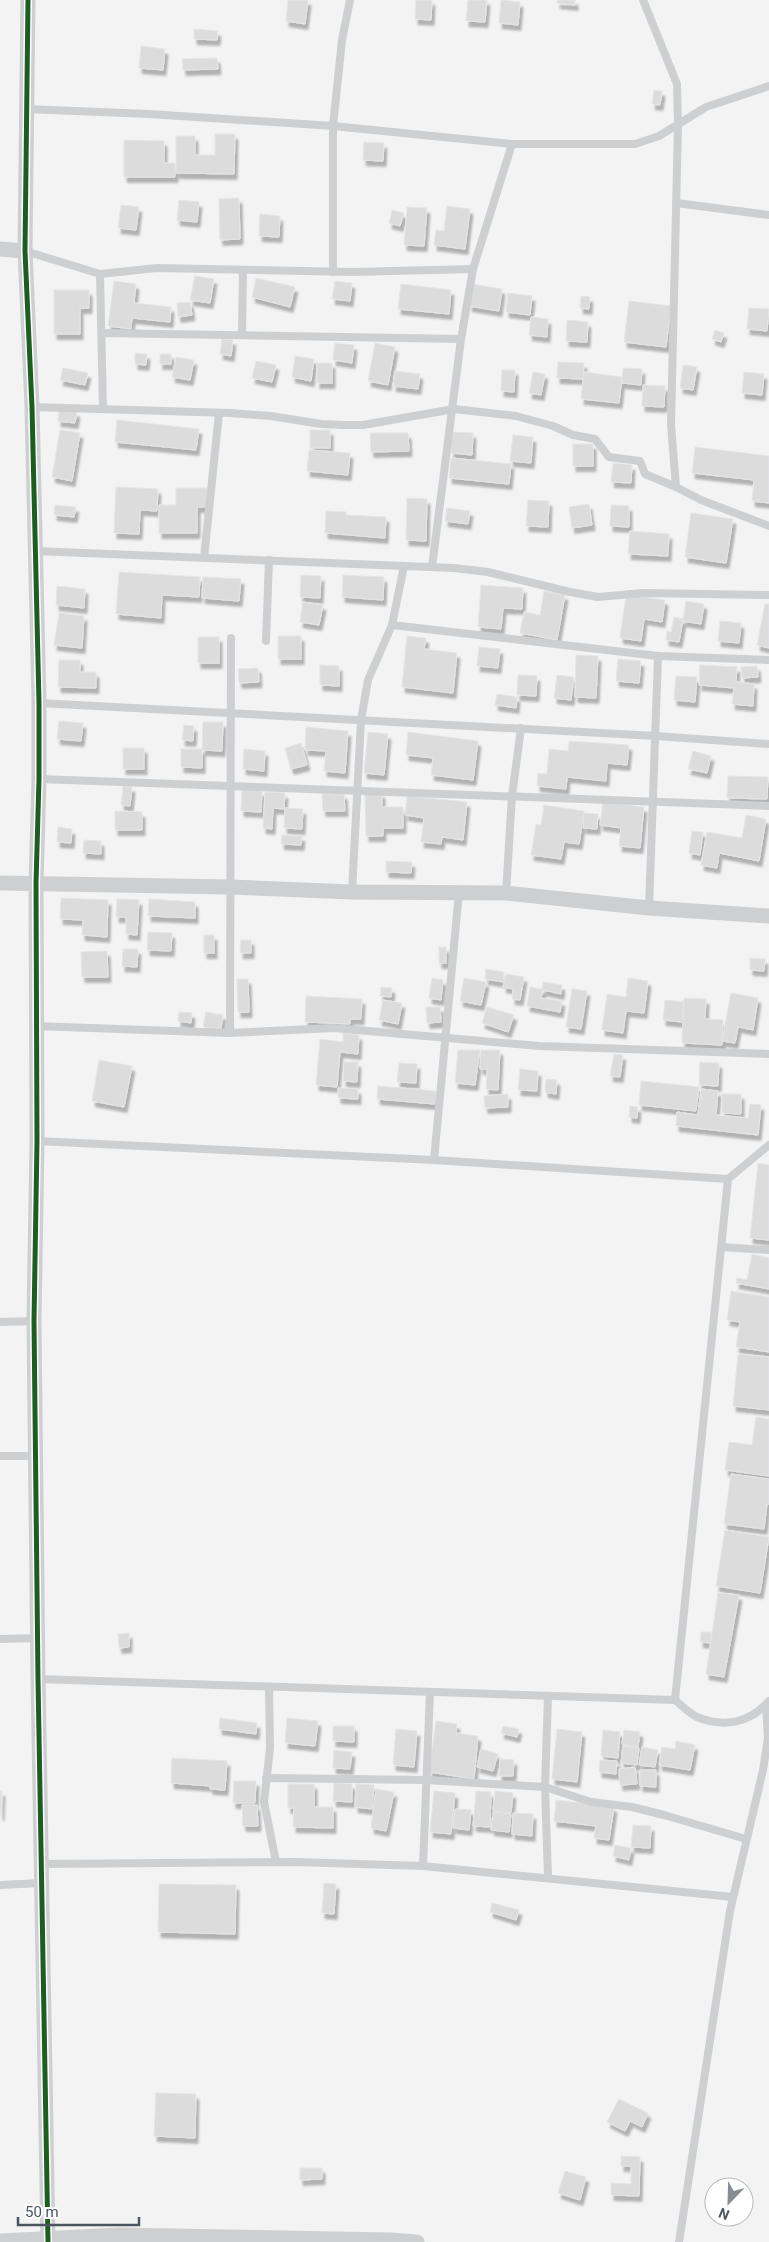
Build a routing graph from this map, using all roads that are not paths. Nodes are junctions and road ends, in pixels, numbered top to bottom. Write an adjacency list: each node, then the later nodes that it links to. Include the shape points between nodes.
1 (28, 0): 5 (street)
2 (350, 0): 7 (lane, via 342,40)
3 (643, 0): 6 (lane, via 677,84)
4 (769, 86): 6 (lane, via 706,107)
5 (26, 109): 7 (lane); 12 (street)
6 (678, 125): 8 (lane, via 635,144); 9 (lane)
7 (333, 126): 8 (lane); 15 (lane)
8 (512, 144): 13 (lane)
9 (676, 203): 10 (lane); 24 (lane, via 671,425)
10 (769, 215)
11 (0, 249): 12 (street)
12 (25, 251): 16 (lane); 20 (street)
13 (473, 269): 15 (lane); 19 (lane)
14 (243, 270): 15 (lane); 16 (lane, via 157,268); 18 (lane)
15 (333, 272)
16 (100, 274): 17 (lane)
17 (103, 333): 18 (lane); 22 (lane)
18 (242, 334): 19 (lane)
19 (461, 339): 21 (lane)
20 (32, 407): 22 (lane); 26 (street)
21 (454, 409): 23 (lane, via 363,425); 24 (lane, via 516,416 595,439 609,456 640,461 645,474); 30 (lane)
22 (103, 410): 23 (lane)
23 (219, 413): 27 (lane)
24 (676, 487): 25 (lane)
25 (769, 526)
26 (35, 551): 27 (lane); 37 (street)
27 (204, 558): 28 (lane)
28 (269, 560): 29 (lane); 34 (lane)
29 (404, 566): 30 (lane); 32 (lane)
30 (432, 567): 31 (lane, via 488,572 598,597 643,593)
31 (769, 596)
32 (392, 625): 35 (lane); 39 (lane, via 368,680)
33 (231, 638): 38 (lane)
34 (266, 641)
35 (658, 656): 36 (lane); 41 (lane)
36 (769, 660)
37 (39, 703): 38 (lane); 43 (street)
38 (231, 713): 39 (lane); 44 (lane)
39 (361, 720): 40 (lane); 45 (lane)
40 (521, 728): 41 (lane); 46 (lane)
41 (656, 736): 42 (lane); 47 (lane)
42 (769, 744)
43 (40, 779): 44 (lane); 50 (street)
44 (230, 786): 45 (lane); 51 (lane)
45 (357, 790): 46 (lane); 52 (lane)
46 (512, 796): 47 (lane); 54 (lane)
47 (654, 801): 48 (lane); 55 (lane)
48 (769, 806)
49 (0, 883): 50 (street)
50 (36, 883): 51 (street); 57 (street)
51 (230, 886): 52 (street); 58 (lane)
52 (352, 892): 53 (street)
53 (460, 892): 54 (street); 59 (lane)
54 (506, 893): 55 (street)
55 (649, 908): 56 (street)
56 (769, 916)
57 (35, 1026): 58 (lane); 61 (street)
58 (230, 1034): 59 (lane, via 334,1028)
59 (446, 1036): 60 (lane, via 539,1046); 63 (lane)
60 (769, 1054)
61 (37, 1140): 63 (lane); 67 (street)
62 (769, 1145): 64 (lane)
63 (434, 1160): 64 (lane)
64 (728, 1179): 65 (lane)
65 (722, 1247): 66 (lane); 77 (lane)
66 (769, 1250)
67 (34, 1321): 68 (lane); 70 (street)
68 (0, 1322)
69 (0, 1456): 70 (lane)
70 (36, 1456): 71 (street)
71 (38, 1638): 72 (lane); 73 (street)
72 (0, 1640)
73 (38, 1679): 74 (lane); 84 (street)
74 (269, 1687): 75 (lane); 79 (lane, via 270,1748)
75 (430, 1692): 76 (lane); 80 (lane)
76 (548, 1696): 77 (lane); 81 (lane)
77 (675, 1700): 78 (lane, via 697,1717 727,1724 749,1719)
78 (768, 1703): 82 (lane, via 765,1762)
79 (266, 1778): 80 (lane); 83 (lane, via 264,1802)
80 (426, 1780): 81 (lane); 85 (lane)
81 (546, 1787): 82 (lane, via 591,1802 632,1807); 86 (lane)
82 (746, 1839): 89 (lane)
83 (276, 1862): 84 (lane); 85 (lane)
84 (40, 1864): 87 (street)
85 (423, 1866): 86 (lane)
86 (548, 1877): 89 (lane)
87 (41, 1883): 88 (lane); 90 (street)
88 (0, 1885)
89 (732, 1896): 93 (lane)
90 (48, 2240): 91 (street); 92 (street, via 119,2235 199,2235)
91 (0, 2241)
92 (417, 2242)
93 (679, 2242)

